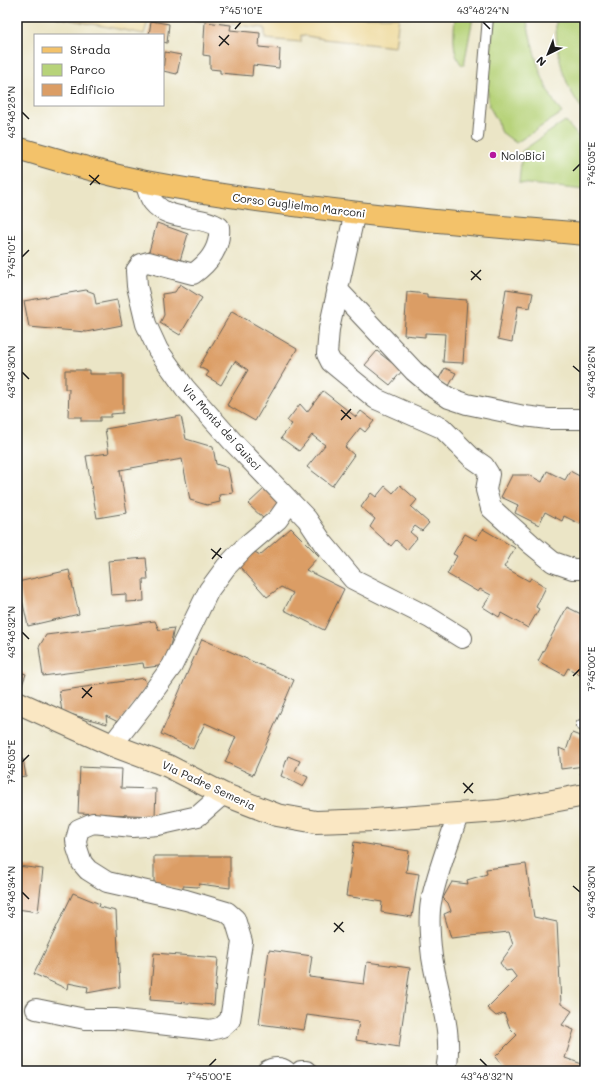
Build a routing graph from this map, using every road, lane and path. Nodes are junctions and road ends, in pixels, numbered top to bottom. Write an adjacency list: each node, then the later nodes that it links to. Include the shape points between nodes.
1 (488, 17): 2 (lane)
2 (478, 137)
3 (17, 148): 4 (main road, Corso Guglielmo Marconi)
4 (145, 182): 5 (main road, Corso Guglielmo Marconi, via 246,200); 9 (street, Via Montà dei Guisci, via 153,202 167,213 210,221 219,227 215,252 204,267 193,274 148,262 140,264 136,271 137,286 146,324 158,350 185,388)
5 (355, 212): 6 (main road, Corso Guglielmo Marconi); 7 (street)
6 (585, 234)
7 (337, 289): 8 (street, via 414,371 449,398 524,416); 10 (street, via 326,354 331,362 376,399 442,428 471,457 484,466 488,474 488,499 495,512 553,562 573,569)
8 (585, 419)
9 (290, 502): 11 (street, Via Montà dei Guisci, via 307,519 353,579 430,618); 13 (street, via 278,519 226,567 209,590 172,666)
10 (585, 569)
11 (462, 638)
12 (17, 702): 13 (main road, Via Padre Semeria)
13 (112, 744): 14 (main road, Via Padre Semeria, via 168,766)
14 (224, 794): 16 (main road, Via Padre Semeria, via 277,815 316,822); 17 (street, via 198,816 158,825 133,827 93,823 78,829 76,840 82,863 107,882 227,912 235,919 242,942 230,1020 222,1027 211,1030 115,1019 85,1019)
15 (585, 795): 16 (main road, Via Padre Semeria, via 499,811)
16 (458, 815): 22 (street, via 431,903 432,957 448,1027)
17 (36, 1009)
18 (267, 1071): 19 (street, via 271,1068 283,1068)
19 (286, 1071)
20 (301, 1071): 21 (street)
21 (306, 1071)
22 (446, 1071)

